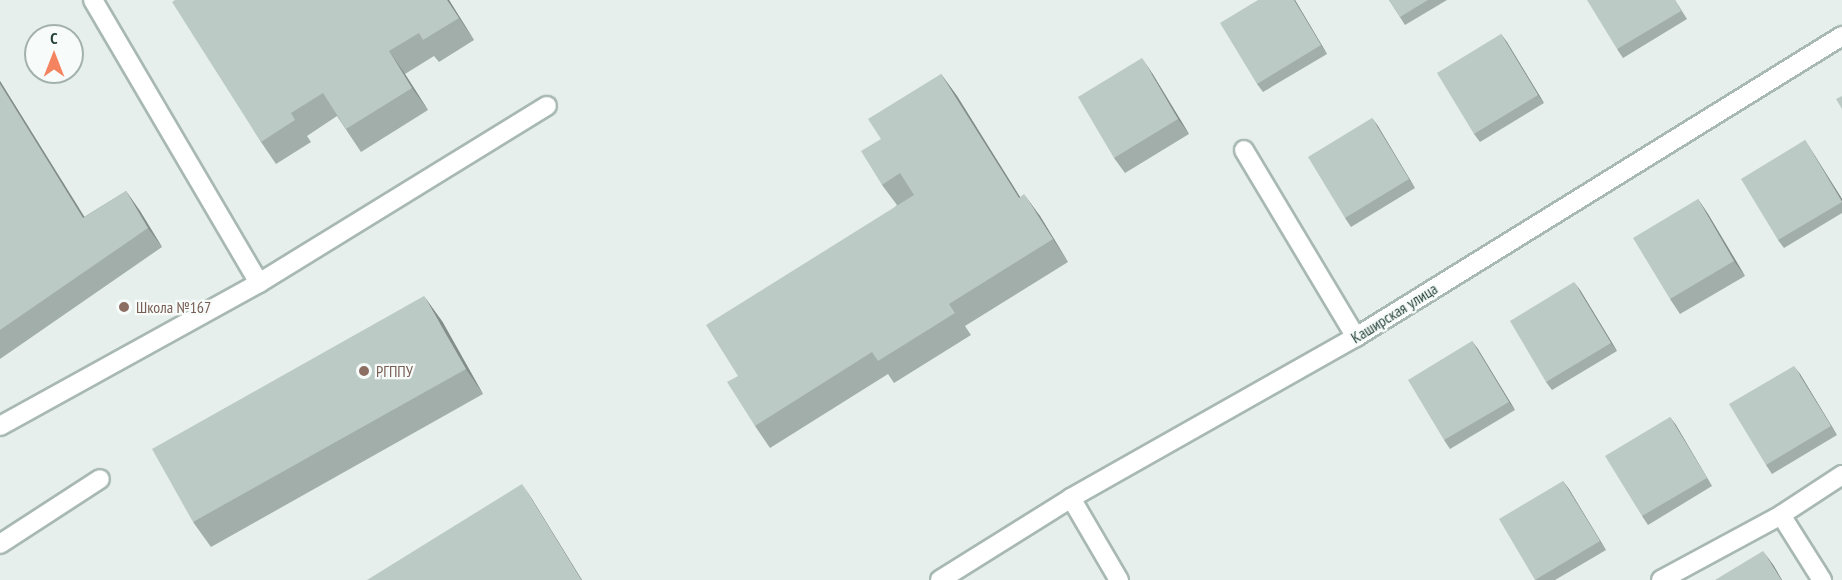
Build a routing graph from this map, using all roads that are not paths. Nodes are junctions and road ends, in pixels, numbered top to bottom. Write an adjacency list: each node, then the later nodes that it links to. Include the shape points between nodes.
1 (93, 0): 5 (street)
2 (1842, 36): 6 (street, Каширская улица)
3 (547, 106): 5 (street)
4 (1244, 150): 6 (street)
5 (259, 283): 7 (street)
6 (1356, 337): 10 (street, Каширская улица)
7 (0, 426)
8 (1842, 475): 11 (street)
9 (100, 479): 12 (street)
10 (1071, 498): 13 (street, Каширская улица); 14 (street)
11 (1781, 515): 15 (street); 16 (street)
12 (0, 544)
13 (940, 580)
14 (1119, 580)
15 (1661, 580)
16 (1822, 580)

